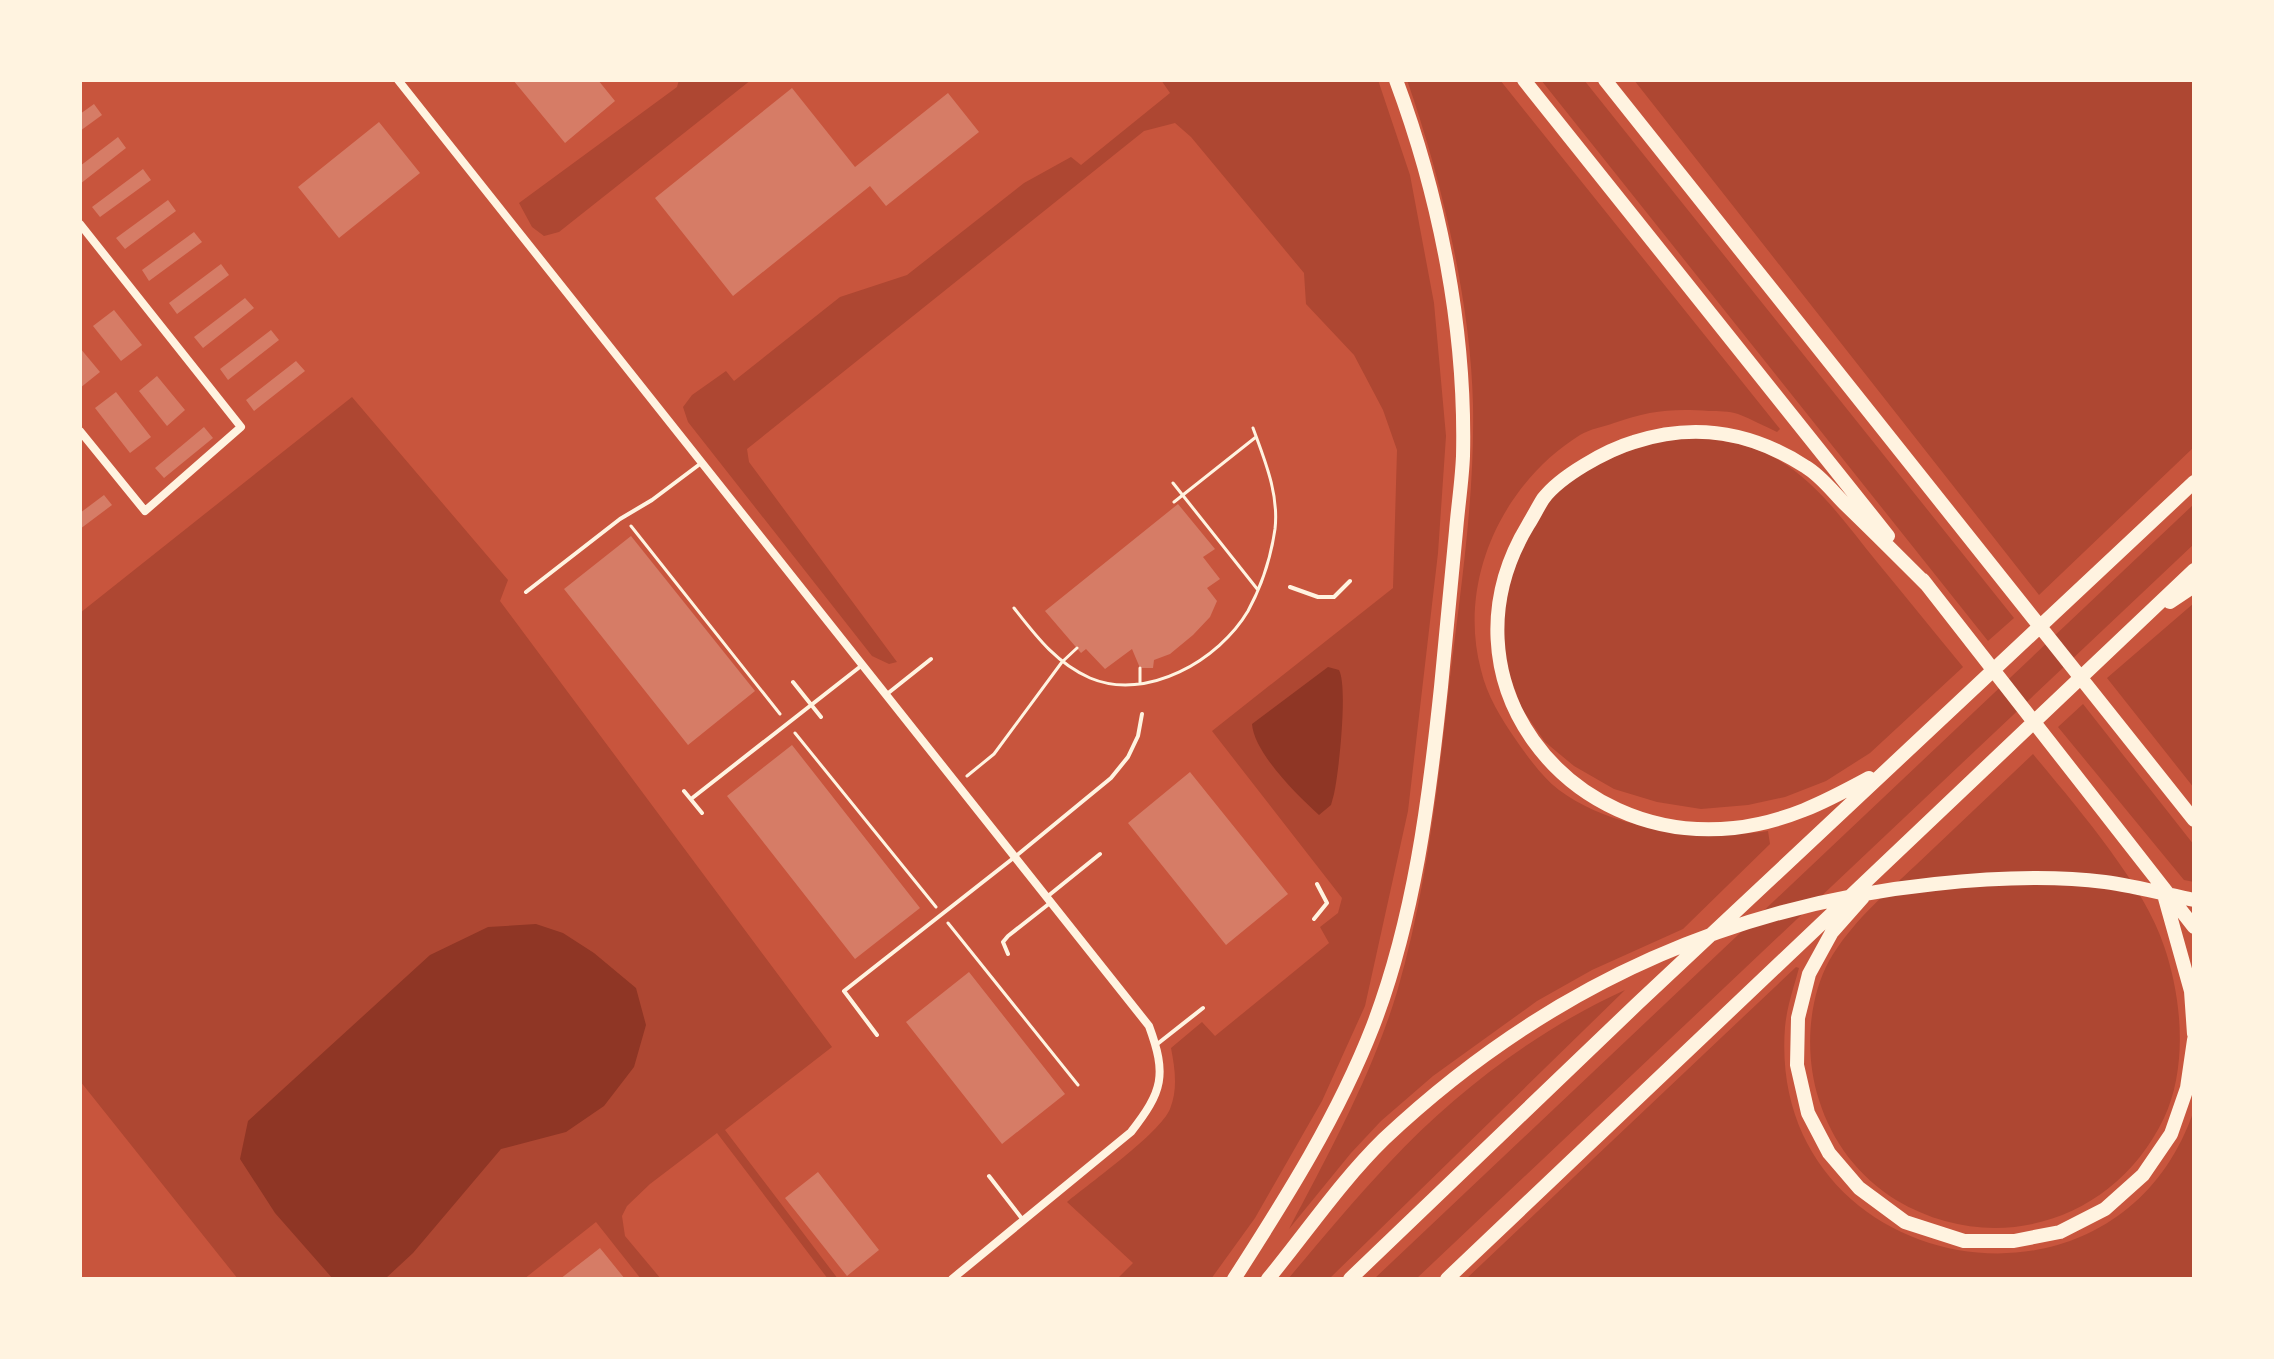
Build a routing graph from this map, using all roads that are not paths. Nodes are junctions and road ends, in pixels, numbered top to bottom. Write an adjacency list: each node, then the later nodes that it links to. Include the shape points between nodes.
1 (398, 80): 7 (street)
2 (1396, 80): 47 (highway, via 1428,182 1460,365 1463,456 1434,750 1411,896 1373,1026 1340,1103)
3 (1524, 80): 11 (highway)
4 (1605, 80): 24 (highway)
5 (80, 224): 6 (street, via 241,427 145,511)
6 (80, 431)
7 (702, 462): 14 (lane); 17 (street)
8 (2194, 482): 23 (highway)
9 (2194, 570): 15 (highway)
10 (1350, 581): 13 (lane, via 1334,597)
11 (1927, 585): 23 (highway, via 1809,468 1761,442 1707,430 1659,434 1609,450 1545,497 1506,568 1499,597 1495,634 1500,668 1524,728 1541,753 1596,799 1639,819 1689,828 1770,821 1808,810); 34 (highway)
12 (2194, 586): 15 (highway)
13 (1290, 587)
14 (526, 592)
15 (2133, 628): 30 (highway)
16 (931, 659): 19 (lane)
17 (863, 664): 19 (street); 20 (lane)
18 (793, 682): 20 (lane)
19 (887, 694): 32 (street)
20 (812, 704): 22 (lane); 26 (lane)
21 (1142, 714): 32 (lane, via 1128,757 1111,778)
22 (821, 717)
23 (1887, 769): 49 (highway)
24 (2161, 778): 27 (highway); 29 (highway)
25 (684, 791): 26 (lane)
26 (691, 799): 28 (lane)
27 (2194, 811)
28 (702, 813)
29 (2194, 820)
30 (1921, 831): 42 (highway, via 1832,932 1809,974 1798,1018 1797,1065 1808,1113 1829,1153 1859,1188 1905,1222 1964,1241 2014,1241 2060,1232 2105,1209 2143,1175 2171,1134 2187,1088); 50 (highway)
31 (1100, 854): 35 (lane)
32 (1016, 856): 35 (street); 41 (lane, via 844,991)
33 (1317, 884): 37 (lane, via 1327,903)
34 (2163, 890): 38 (highway); 42 (highway, via 2191,991)
35 (1050, 899): 39 (lane, via 1003,942); 43 (street, via 1131,1001)
36 (2194, 900): 48 (highway, via 2104,882 2021,878 1886,889 1769,915 1688,942 1628,968 1507,1037 1383,1141)
37 (1314, 919)
38 (2194, 927)
39 (1008, 954)
40 (1203, 1008): 43 (lane)
41 (877, 1035)
42 (2194, 1037)
43 (1156, 1045): 45 (street, via 1159,1080 1153,1104 1131,1132)
44 (989, 1176): 45 (lane)
45 (1023, 1220): 46 (street)
46 (952, 1279)
47 (1234, 1279)
48 (1268, 1279)
49 (1350, 1279)
50 (1447, 1279)

